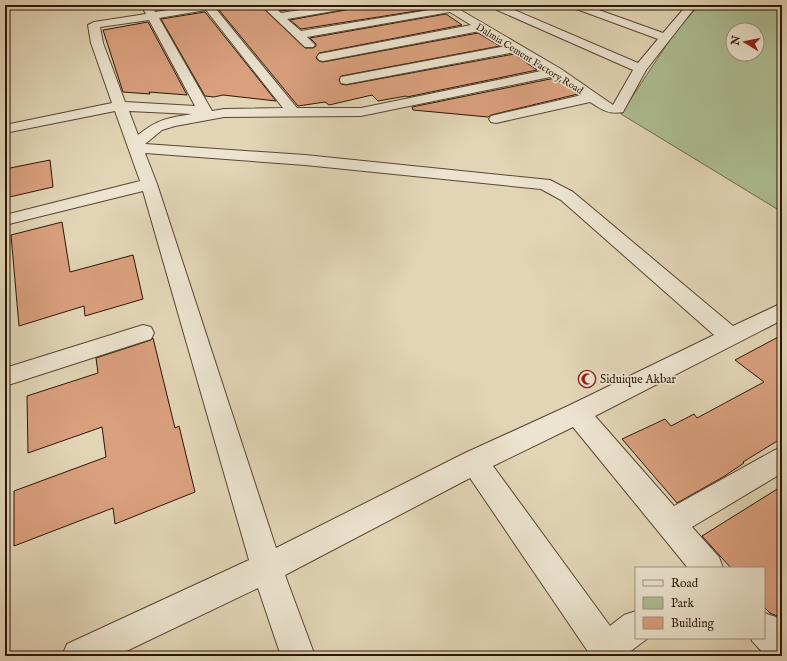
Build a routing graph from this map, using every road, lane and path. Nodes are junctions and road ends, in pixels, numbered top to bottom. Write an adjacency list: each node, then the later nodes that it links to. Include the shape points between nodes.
1 (146, 5): 11 (street)
2 (221, 5): 7 (street)
3 (266, 5): 12 (street)
4 (351, 5): 12 (street)
5 (575, 5): 16 (street, via 610,13)
6 (692, 5): 16 (street)
7 (208, 6): 11 (street); 26 (street)
8 (449, 7): 13 (street, Dalmia Cement Factory Road); 15 (street)
9 (502, 8): 19 (street)
10 (480, 14): 13 (street)
11 (152, 16): 24 (street, via 94,25 97,43); 25 (street)
12 (279, 17): 15 (street)
13 (466, 18): 14 (street, Dalmia Cement Factory Road)
14 (481, 27): 17 (street, Dalmia Cement Factory Road); 18 (street)
15 (299, 35): 18 (street)
16 (664, 38): 19 (street)
17 (516, 48): 20 (street, Dalmia Cement Factory Road); 21 (street)
18 (322, 57): 21 (street)
19 (640, 69): 23 (street, Dalmia Cement Factory Road, via 618,109 610,108)
20 (557, 72): 23 (street, Dalmia Cement Factory Road); 26 (street, via 371,104 361,112)
21 (346, 80): 22 (street)
22 (356, 90)
23 (593, 97): 28 (street)
24 (120, 106): 25 (street); 29 (street); 30 (street)
25 (205, 111): 27 (street)
26 (293, 112): 27 (street)
27 (224, 113): 30 (street, via 157,127)
28 (496, 119)
29 (5, 129)
30 (135, 146): 31 (street); 35 (street, via 544,184 560,191)
31 (149, 184): 32 (street); 42 (street)
32 (5, 220)
33 (782, 311): 35 (street)
34 (143, 333): 36 (street)
35 (731, 337): 37 (street)
36 (5, 377)
37 (577, 413): 39 (street); 40 (street)
38 (782, 460): 40 (street)
39 (474, 462): 42 (street); 46 (street)
40 (671, 524): 41 (street)
41 (707, 567)
42 (267, 568): 47 (street); 48 (street)
43 (635, 628): 46 (street)
44 (765, 630): 45 (street)
45 (782, 648)
46 (608, 652)
47 (79, 656)
48 (298, 656)

